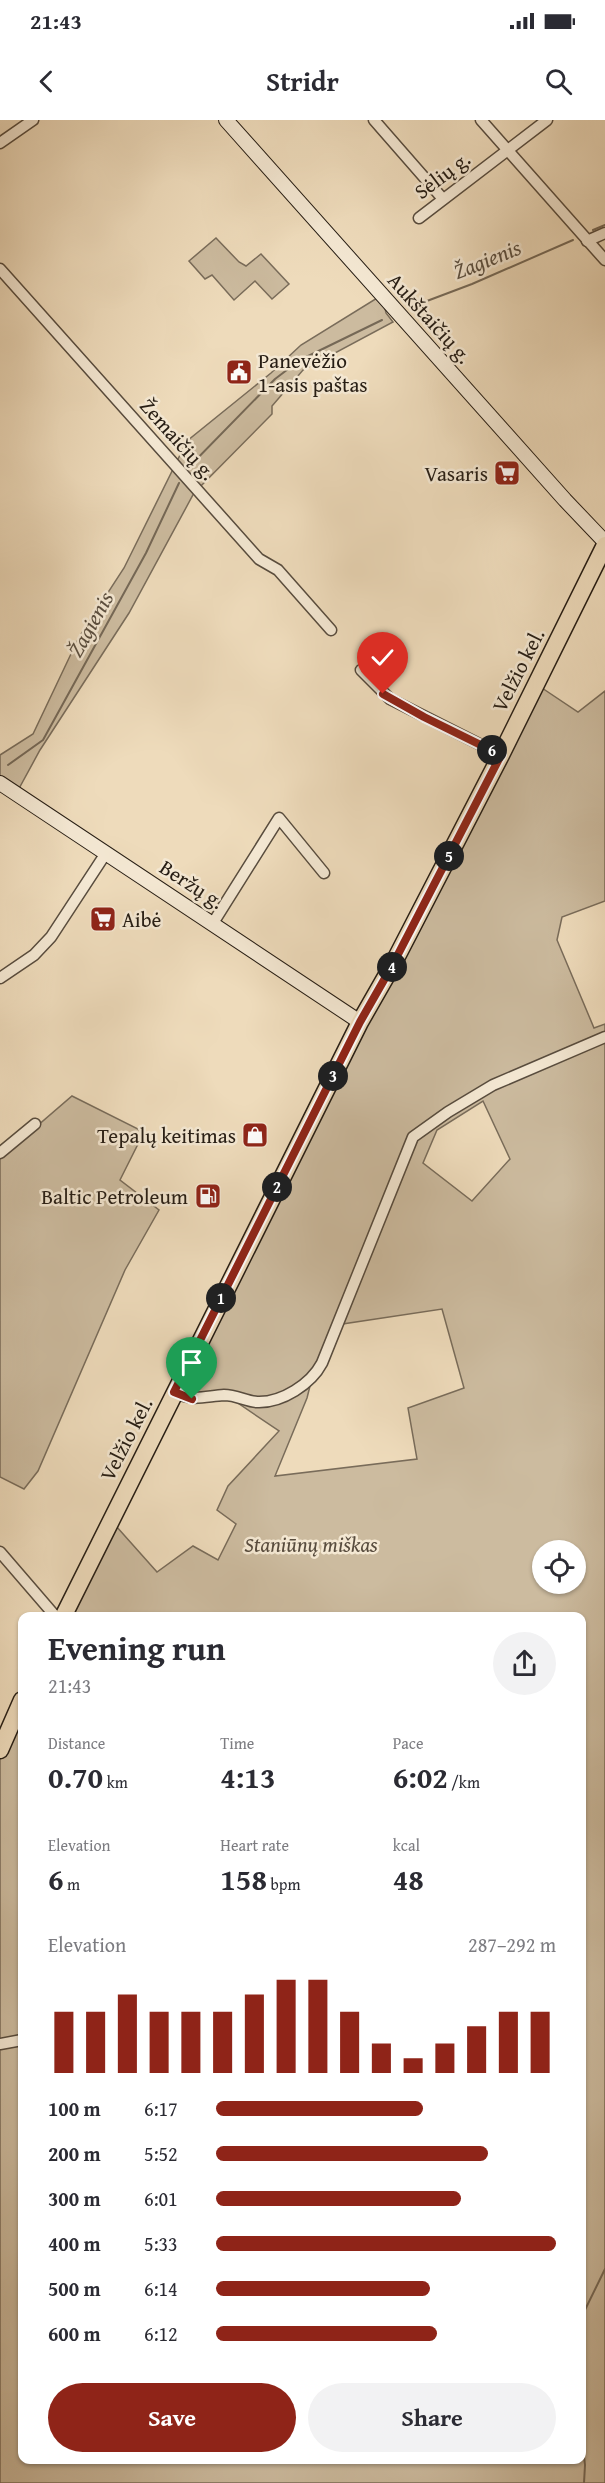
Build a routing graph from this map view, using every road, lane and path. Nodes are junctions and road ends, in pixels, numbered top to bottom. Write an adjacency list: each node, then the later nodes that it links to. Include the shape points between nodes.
1 (33, 120): 6 (street)
2 (226, 120): 14 (main road, Aukštaičių g.)
3 (374, 120): 8 (street)
4 (481, 120): 7 (street)
5 (547, 120): 7 (street, Sėlių g.)
6 (0, 143)
7 (508, 150): 8 (street, Sėlių g.); 11 (street)
8 (443, 199): 9 (street, Sėlių g.)
9 (418, 218)
10 (605, 232): 11 (street)
11 (587, 241): 12 (street)
12 (605, 260)
13 (0, 269): 15 (street, Žemaičių g., via 259,559 279,570)
14 (605, 543): 17 (main road, Velžio kel.)
15 (331, 630)
16 (361, 670): 17 (street, via 390,699)
17 (501, 755): 23 (main road, Velžio kel.)
18 (0, 783): 19 (main road, Beržų g.)
19 (106, 853): 21 (main road, Beržų g.); 22 (street, via 51,937 34,955)
20 (324, 873): 21 (street, via 279,818)
21 (213, 923): 23 (main road, Beržų g.)
22 (0, 978)
23 (360, 1022): 27 (main road, Velžio kel.)
24 (605, 1037): 27 (street, via 493,1085 413,1137 322,1363 312,1378 282,1397 258,1402 231,1396 186,1398)
25 (34, 1124): 26 (street)
26 (0, 1153)
27 (174, 1392): 30 (main road, Velžio kel.)
28 (0, 1552): 29 (street)
29 (52, 1612)
30 (65, 1612)
31 (18, 1709): 32 (main road)
32 (0, 1750)
33 (18, 2041): 34 (street)
34 (0, 2044)

